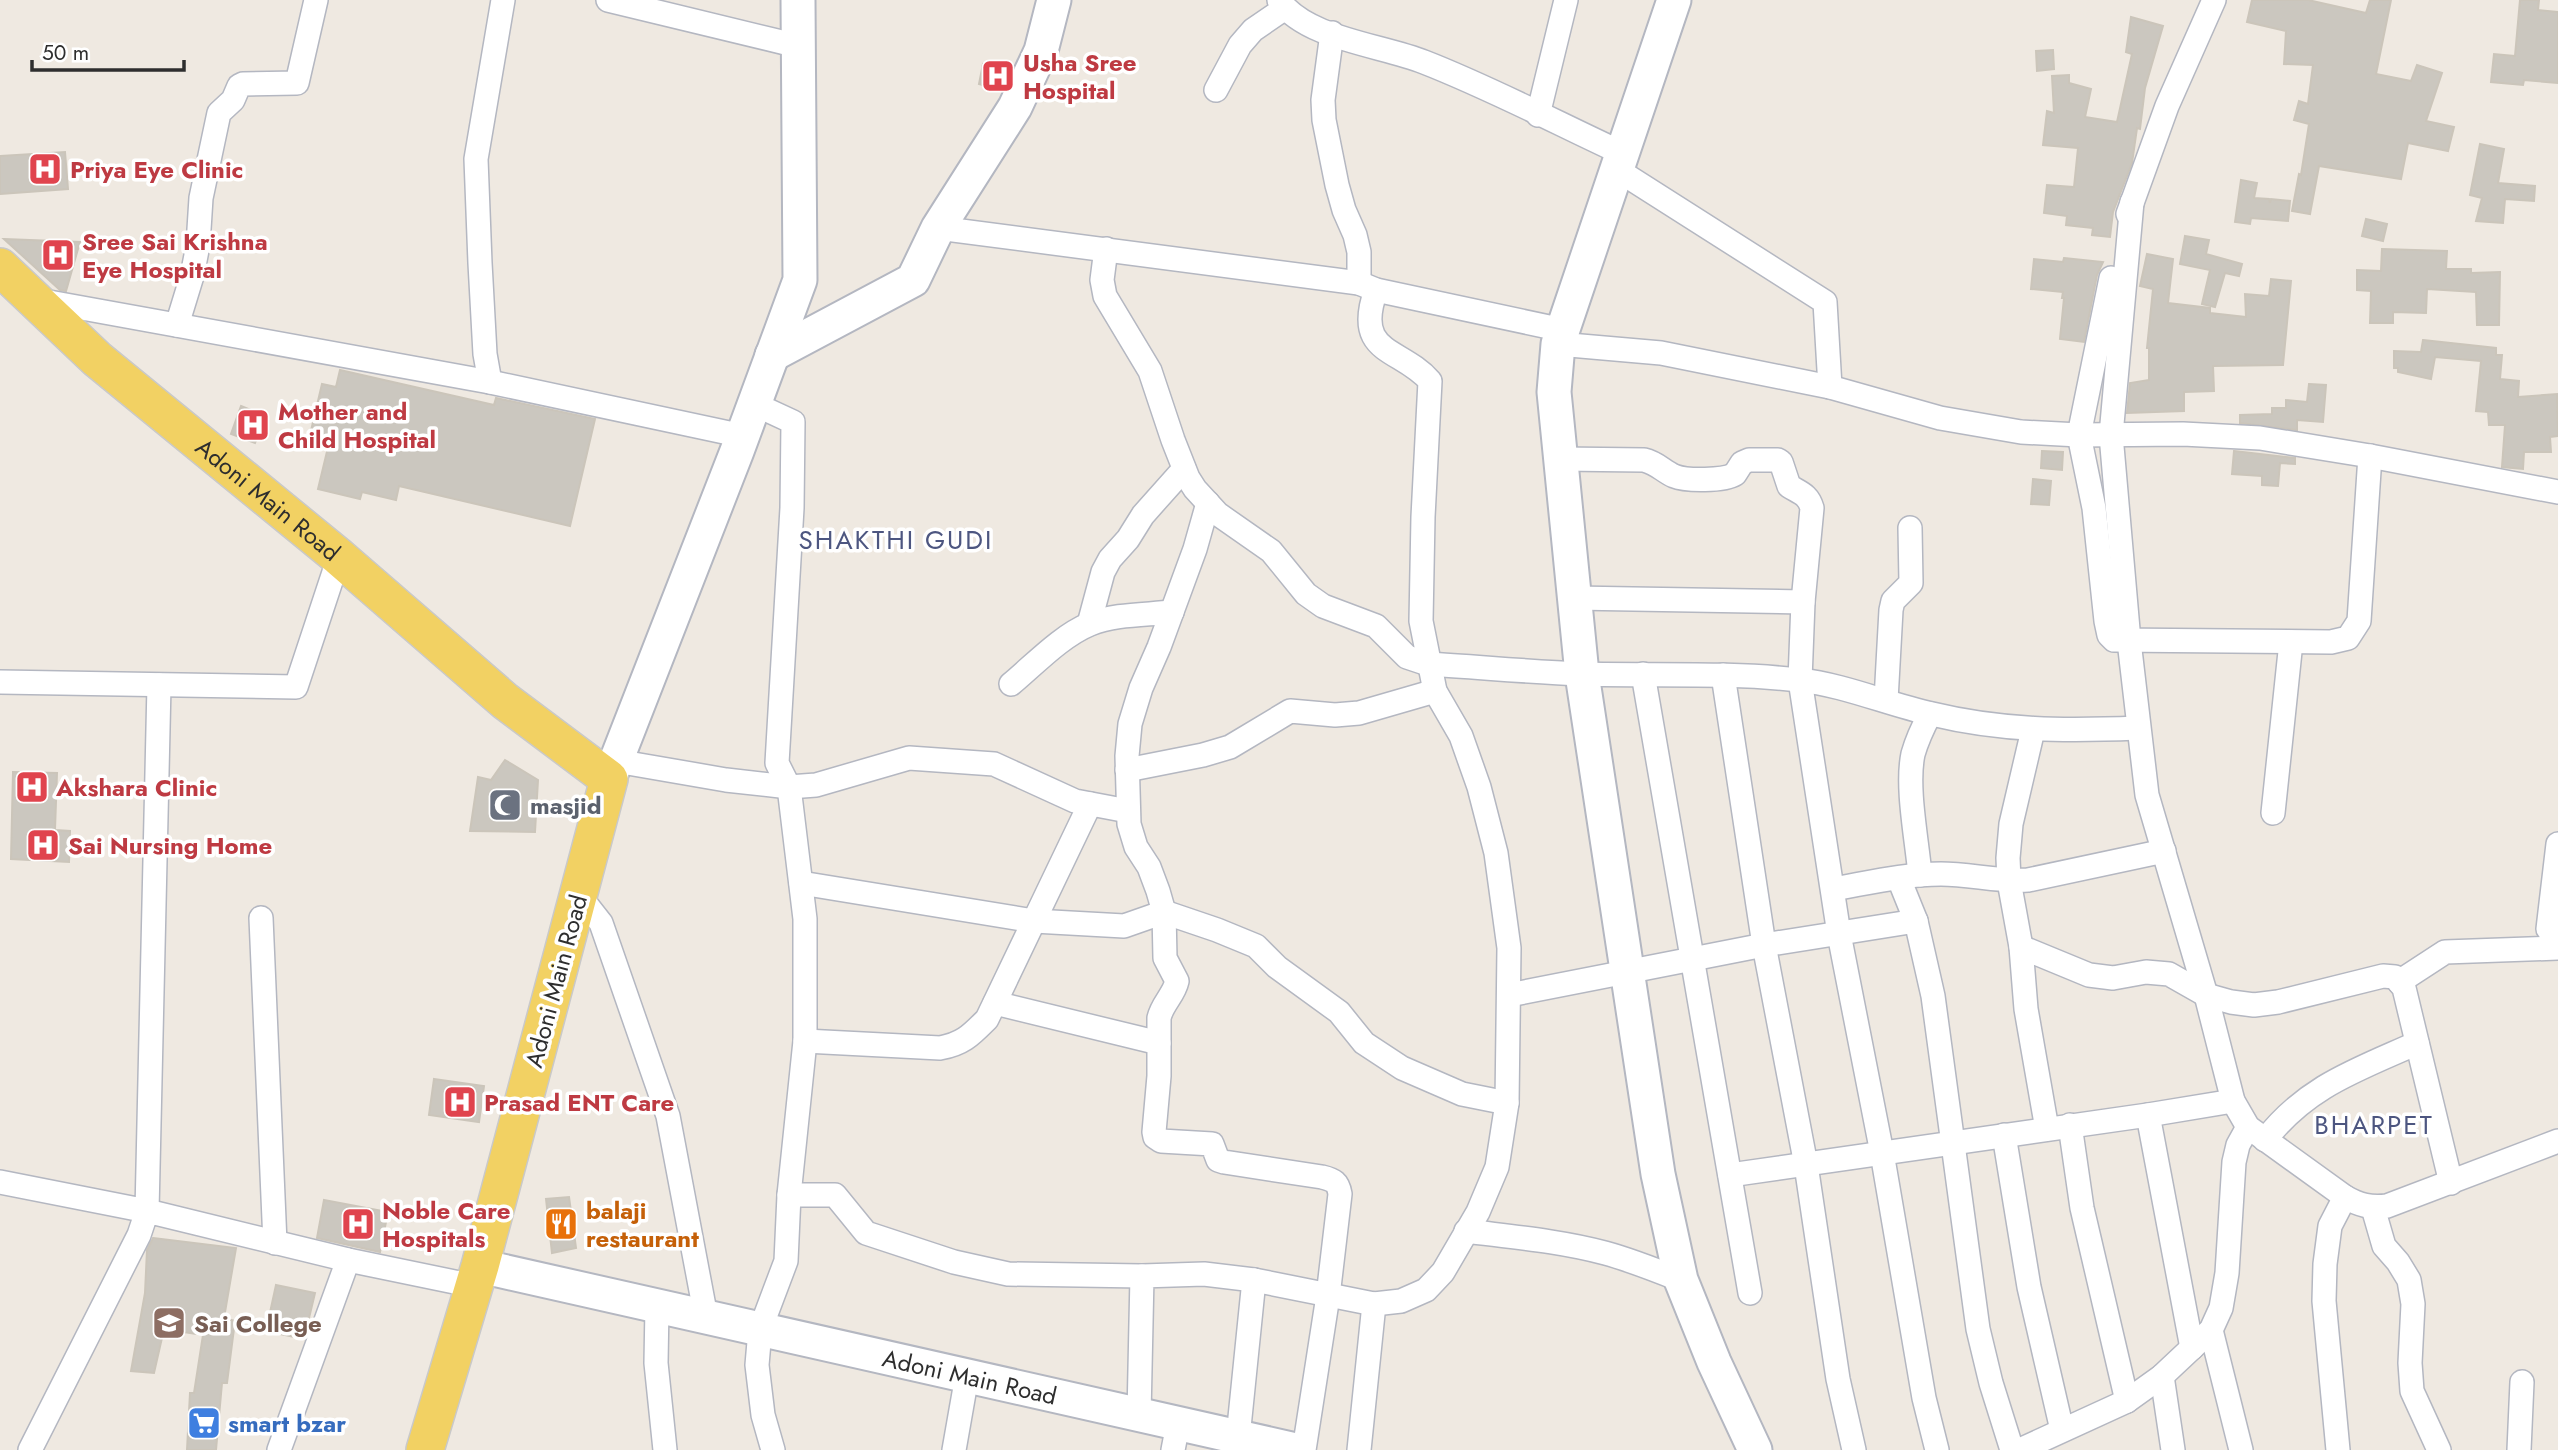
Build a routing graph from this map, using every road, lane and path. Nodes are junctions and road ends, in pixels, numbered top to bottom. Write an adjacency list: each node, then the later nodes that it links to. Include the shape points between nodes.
1 (316, 0): 21 (street, via 297,83 243,84 219,113 201,198 192,276)
2 (503, 0): 24 (street, via 476,159)
3 (608, 0): 11 (street)
4 (798, 0): 11 (street)
5 (1054, 0): 16 (street, via 1041,51 1015,107)
6 (1566, 0): 13 (street)
7 (1674, 0): 14 (street)
8 (2214, 0): 15 (street, via 2167,106)
9 (1282, 4): 10 (street, via 1306,24); 12 (street, via 1240,45)
10 (1332, 33): 13 (street, via 1424,62); 19 (street, via 1323,100 1325,120 1337,185 1356,235)
11 (798, 46): 23 (street, via 800,280)
12 (1216, 90)
13 (1538, 115): 14 (street)
14 (1620, 162): 22 (street); 25 (street, via 1825,302)
15 (2132, 202): 27 (street); 28 (street)
16 (938, 228): 17 (street); 23 (street, via 913,280)
17 (1106, 249): 19 (street); 32 (street, via 1105,296 1150,371)
18 (0, 267): 20 (main road, Adoni Main Road)
19 (1367, 287): 22 (street); 43 (street, via 1369,321 1376,339 1385,351 1430,381 1421,621)
20 (33, 299): 21 (street); 36 (main road, Adoni Main Road, via 97,359)
21 (177, 325): 24 (street)
22 (1560, 337): 25 (street); 31 (street, via 1554,391)
23 (772, 355): 26 (street)
24 (490, 382): 29 (street)
25 (1830, 387): 27 (street, via 1940,418 2021,432)
26 (754, 404): 29 (street); 58 (street, via 793,422 777,762)
27 (2079, 435): 28 (street); 41 (street, via 2094,508 2109,635)
28 (2111, 435): 30 (street, via 2260,438); 41 (street)
29 (743, 436): 57 (street)
30 (2370, 456): 33 (street); 42 (street, via 2358,621 2348,638)
31 (1560, 459): 37 (street); 38 (street, via 1644,460 1673,476 1720,479 1735,474 1749,460 1781,462 1788,486 1805,494 1812,508)
32 (1184, 468): 34 (street); 40 (street, via 1110,559)
33 (2558, 492)
34 (1208, 503): 39 (street); 43 (street, via 1271,551 1306,594 1323,606 1376,626 1407,656)
35 (1910, 528): 52 (street, via 1911,583 1893,601 1891,610)
36 (339, 557): 50 (street, via 296,687); 57 (main road, Adoni Main Road, via 505,701)
37 (1574, 598): 38 (street); 44 (street)
38 (1803, 602): 47 (street)
39 (1172, 612): 40 (street); 56 (street, via 1130,724)
40 (1090, 624): 49 (street)
41 (2129, 641): 42 (street); 54 (street)
42 (2291, 642): 61 (street)
43 (1428, 664): 44 (street); 51 (street)
44 (1582, 674): 45 (street); 79 (street)
45 (1643, 674): 46 (street); 78 (street)
46 (1723, 675): 47 (street); 75 (street)
47 (1800, 680): 52 (street); 67 (street)
48 (0, 682): 50 (street)
49 (1011, 684)
50 (159, 685): 103 (street)
51 (1435, 691): 56 (street, via 1359,713 1290,711 1230,747); 82 (street, via 1461,736 1496,853 1509,948)
52 (1886, 700): 53 (street)
53 (1930, 714): 55 (street); 64 (street, via 1913,757)
54 (2137, 728): 55 (street); 63 (street, via 2147,795)
55 (2033, 730): 65 (street, via 2011,824)
56 (1127, 769): 60 (street)
57 (613, 770): 58 (street); 68 (main road, Adoni Main Road)
58 (789, 787): 59 (street, via 816,785 909,758 993,764); 66 (street)
59 (1090, 804): 60 (street); 71 (street)
60 (1128, 811): 69 (street, via 1133,836)
61 (2273, 813)
62 (2558, 844): 74 (street, via 2548,929)
63 (2164, 851): 65 (street); 81 (street)
64 (1910, 877): 65 (street, via 1945,874); 67 (street); 72 (street)
65 (2009, 881): 76 (street)
66 (801, 883): 71 (street); 84 (street)
67 (1833, 889): 73 (street)
68 (579, 895): 107 (main road, Adoni Main Road); 115 (street, via 601,923 668,1116)
69 (1164, 912): 71 (street, via 1124,926); 85 (street, via 1165,958 1177,981 1161,1010); 88 (street, via 1255,946 1339,1012 1364,1043 1402,1068 1462,1094)
70 (261, 918): 105 (street)
71 (1034, 921): 83 (street)
72 (1916, 921): 73 (street); 94 (street, via 1933,996)
73 (1839, 934): 75 (street); 95 (street)
74 (2558, 941)
75 (1764, 945): 78 (street); 96 (street)
76 (2021, 947): 81 (street, via 2089,975 2169,974); 90 (street, via 2026,1009)
77 (2558, 948): 80 (street, via 2445,952)
78 (1691, 959): 79 (street); 97 (street)
79 (1628, 973): 82 (street); 110 (street, via 1658,1174)
80 (2399, 982): 81 (street, via 2383,976 2253,1005); 86 (street)
81 (2206, 995): 87 (street)
82 (1508, 996): 88 (street)
83 (995, 1003): 84 (street, via 987,1019 957,1045); 85 (street)
84 (804, 1041): 100 (street)
85 (1159, 1043): 112 (street, via 1155,1137 1212,1144 1224,1162 1322,1177 1338,1185)
86 (2417, 1043): 91 (street, via 2342,1077); 99 (street)
87 (2233, 1101): 89 (street); 91 (street)
88 (1507, 1103): 104 (street, via 1497,1167)
89 (2148, 1115): 90 (street); 118 (street)
90 (2058, 1127): 92 (street); 122 (street)
91 (2257, 1133): 101 (street); 117 (street, via 2238,1145 2234,1162 2227,1273 2221,1308)
92 (2004, 1135): 94 (street); 124 (street, via 2029,1287)
93 (2558, 1141): 99 (street)
94 (1954, 1143): 95 (street); 139 (street, via 1978,1329)
95 (1882, 1153): 96 (street); 138 (street)
96 (1807, 1164): 97 (street); 137 (street, via 1838,1380)
97 (1730, 1175): 111 (street)
98 (0, 1182): 103 (street)
99 (2451, 1183): 102 (street)
100 (789, 1195): 108 (street, via 835,1195 866,1233 967,1265 1008,1274); 116 (street, via 786,1261)
101 (2344, 1197): 102 (street); 143 (street, via 2330,1226 2324,1301)
102 (2373, 1208): 144 (street, via 2384,1246 2409,1280 2412,1391)
103 (147, 1211): 105 (street); 127 (street, via 139,1236)
104 (1466, 1231): 110 (street, via 1592,1250); 113 (street, via 1443,1272 1426,1290 1401,1301)
105 (275, 1243): 106 (street)
106 (348, 1260): 107 (street); 128 (street)
107 (477, 1276): 114 (street, Adoni Main Road); 129 (main road)
108 (1142, 1276): 109 (street, via 1204,1274); 123 (street)
109 (1254, 1280): 112 (street); 126 (street)
110 (1681, 1280): 136 (street)
111 (1750, 1293)
112 (1328, 1296): 113 (street); 134 (street)
113 (1374, 1304): 135 (street)
114 (657, 1306): 115 (street, Adoni Main Road); 130 (street, via 656,1363)
115 (706, 1317): 116 (street, Adoni Main Road)
116 (760, 1329): 119 (street, Adoni Main Road); 131 (street, via 759,1388)
117 (2211, 1330): 118 (street); 142 (street)
118 (2192, 1349): 120 (street)
119 (967, 1376): 123 (street, Adoni Main Road); 132 (street)
120 (2162, 1376): 122 (street); 141 (street)
121 (2522, 1382): 145 (street)
122 (2127, 1401): 124 (street)
123 (1139, 1415): 125 (street, Adoni Main Road)
124 (2062, 1430): 140 (street)
125 (1176, 1437): 126 (street, Adoni Main Road)
126 (1238, 1437): 133 (street, Adoni Main Road)
127 (30, 1450)
128 (279, 1450)
129 (425, 1450)
130 (665, 1450)
131 (773, 1450)
132 (954, 1450)
133 (1296, 1450)
134 (1304, 1450)
135 (1359, 1450)
136 (1755, 1450)
137 (1854, 1450)
138 (1937, 1450)
139 (2012, 1450)
140 (2020, 1450)
141 (2173, 1450)
142 (2241, 1450)
143 (2338, 1450)
144 (2439, 1450)
145 (2518, 1450)

